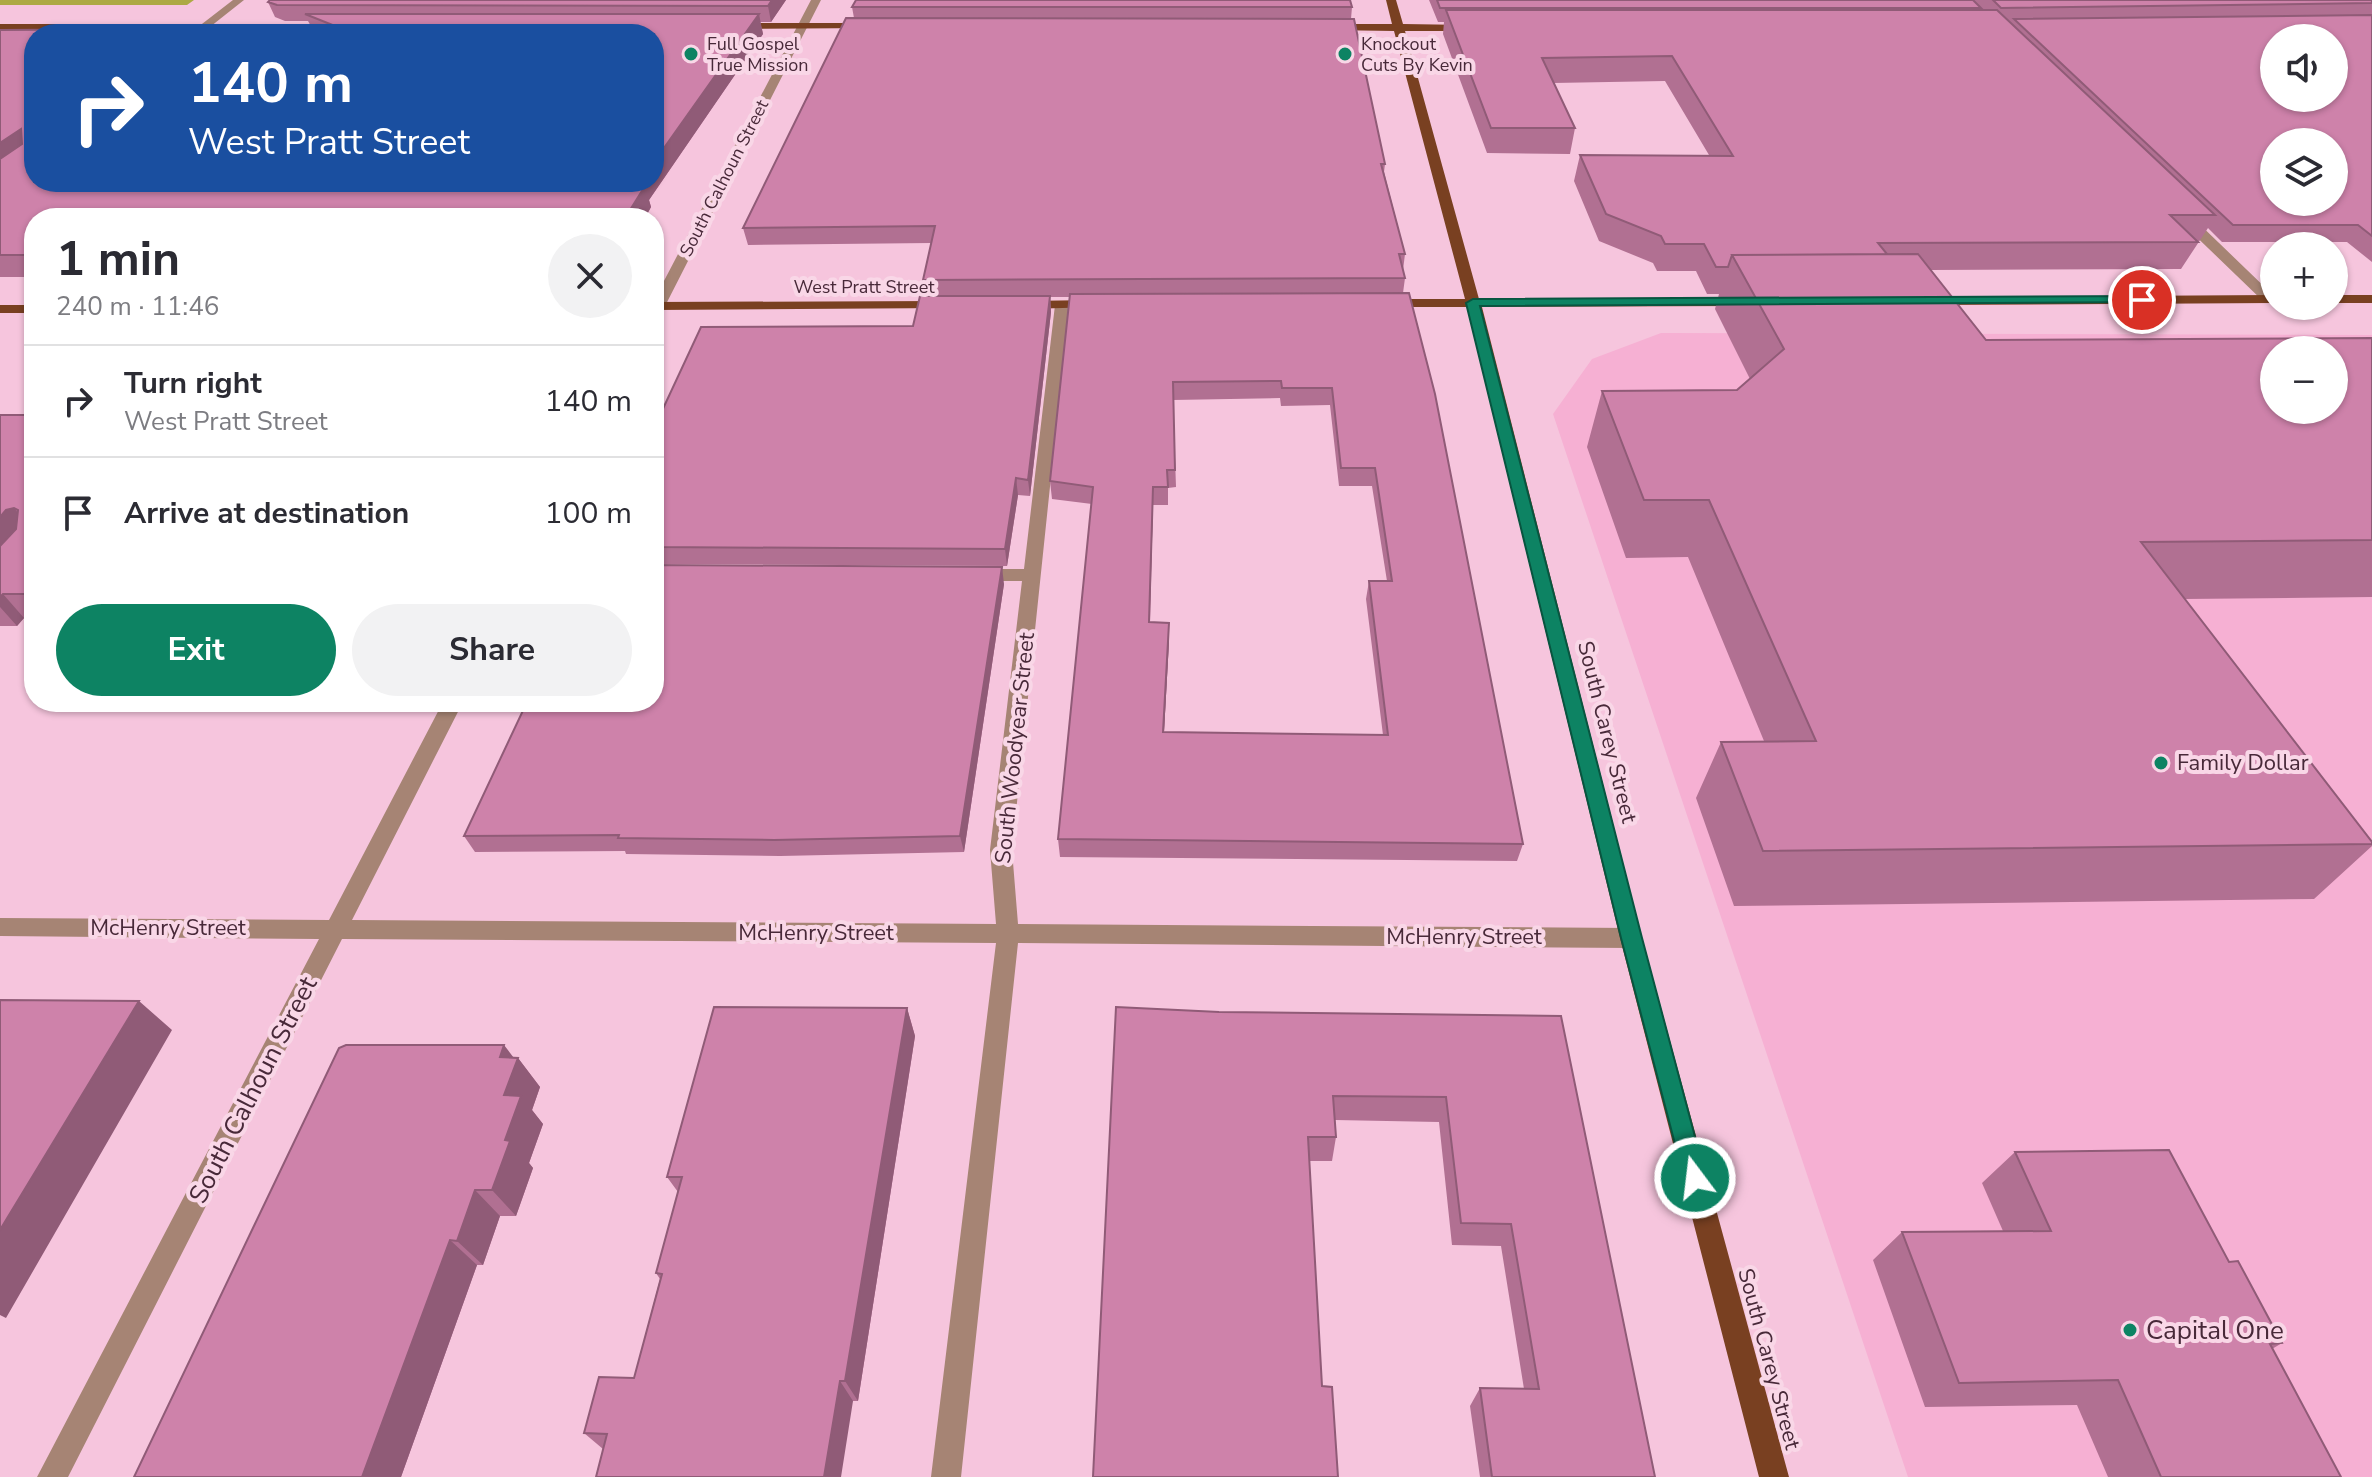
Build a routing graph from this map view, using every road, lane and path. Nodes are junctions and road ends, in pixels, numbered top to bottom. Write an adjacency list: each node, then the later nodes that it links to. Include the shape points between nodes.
1 (239, 0): 4 (street)
2 (816, 0): 6 (street, South Calhoun Street)
3 (1391, 0): 11 (main road, South Carey Street)
4 (207, 24)
5 (729, 26): 6 (main road)
6 (802, 26): 7 (main road); 15 (street, South Calhoun Street)
7 (875, 26)
8 (0, 27): 9 (main road)
9 (24, 27)
10 (1314, 27): 11 (main road)
11 (1398, 27): 12 (main road); 22 (main road, South Carey Street)
12 (1479, 28)
13 (2180, 214): 14 (street)
14 (2260, 289)
15 (664, 292)
16 (2260, 299): 20 (main road)
17 (2348, 299): 18 (main road)
18 (2372, 299)
19 (1765, 301): 22 (main road)
20 (1912, 301)
21 (1366, 303): 22 (main road)
22 (1473, 303): 36 (main road, South Carey Street)
23 (1110, 304): 26 (main road)
24 (954, 305): 29 (main road, West Pratt Street)
25 (1016, 305): 26 (main road)
26 (1062, 305): 31 (street, South Woodyear Street)
27 (0, 309): 28 (main road)
28 (24, 309)
29 (664, 309)
30 (955, 574): 31 (street)
31 (1034, 575): 35 (street, South Woodyear Street, via 1001,850)
32 (448, 712): 34 (street, South Calhoun Street)
33 (0, 927): 34 (street, McHenry Street)
34 (336, 929): 35 (street, McHenry Street); 37 (street, South Calhoun Street)
35 (1008, 934): 36 (street, McHenry Street); 38 (street, South Woodyear Street)
36 (1631, 938): 39 (main road, South Carey Street)
37 (52, 1477)
38 (946, 1477)
39 (1774, 1477)

